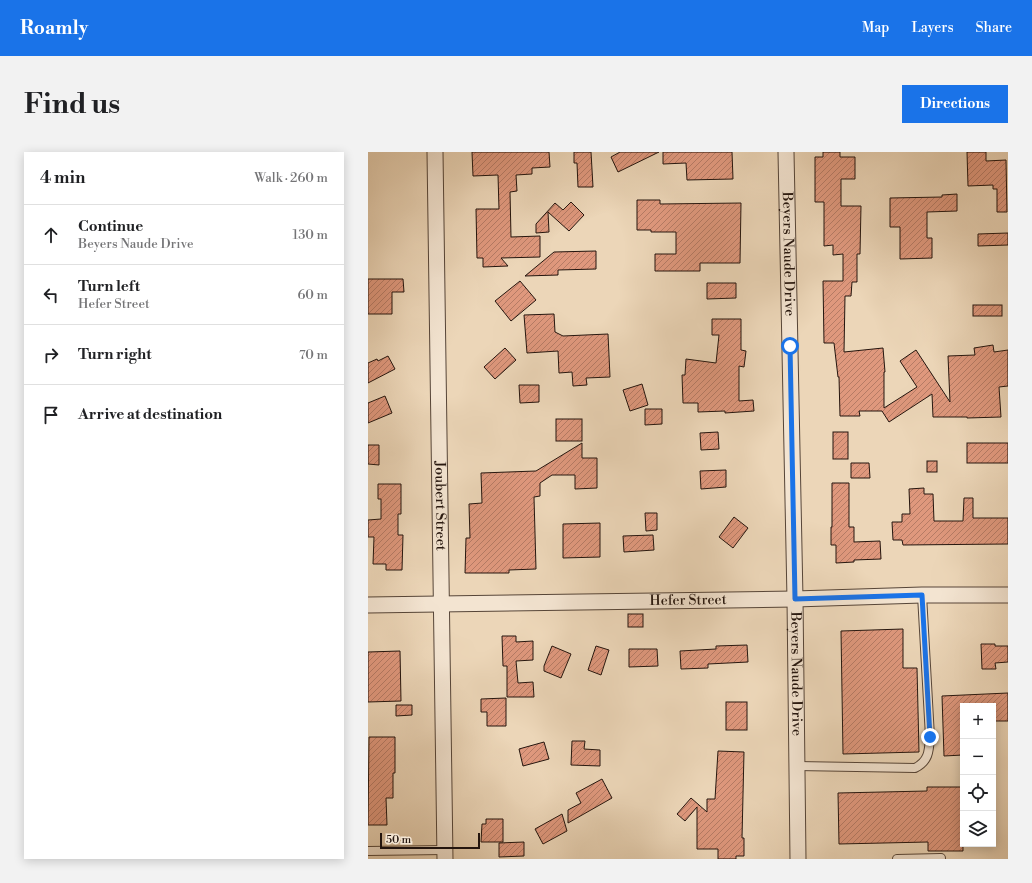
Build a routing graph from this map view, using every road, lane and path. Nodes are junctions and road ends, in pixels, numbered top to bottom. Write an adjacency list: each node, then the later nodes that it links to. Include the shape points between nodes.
1 (435, 152): 6 (street, Joubert Street)
2 (786, 152): 5 (street, Beyers Naude Drive)
3 (922, 595): 4 (street, Hefer Street); 5 (street, Hefer Street); 8 (lane, via 930,737 926,761 915,768)
4 (1008, 595)
5 (795, 599): 6 (street, Hefer Street); 8 (street, Beyers Naude Drive)
6 (442, 604): 7 (street, Hefer Street); 10 (street, Joubert Street)
7 (368, 605)
8 (797, 766): 12 (street, Beyers Naude Drive)
9 (368, 850): 10 (lane)
10 (445, 854)
11 (941, 858): 13 (lane)
12 (798, 859)
13 (897, 859)

